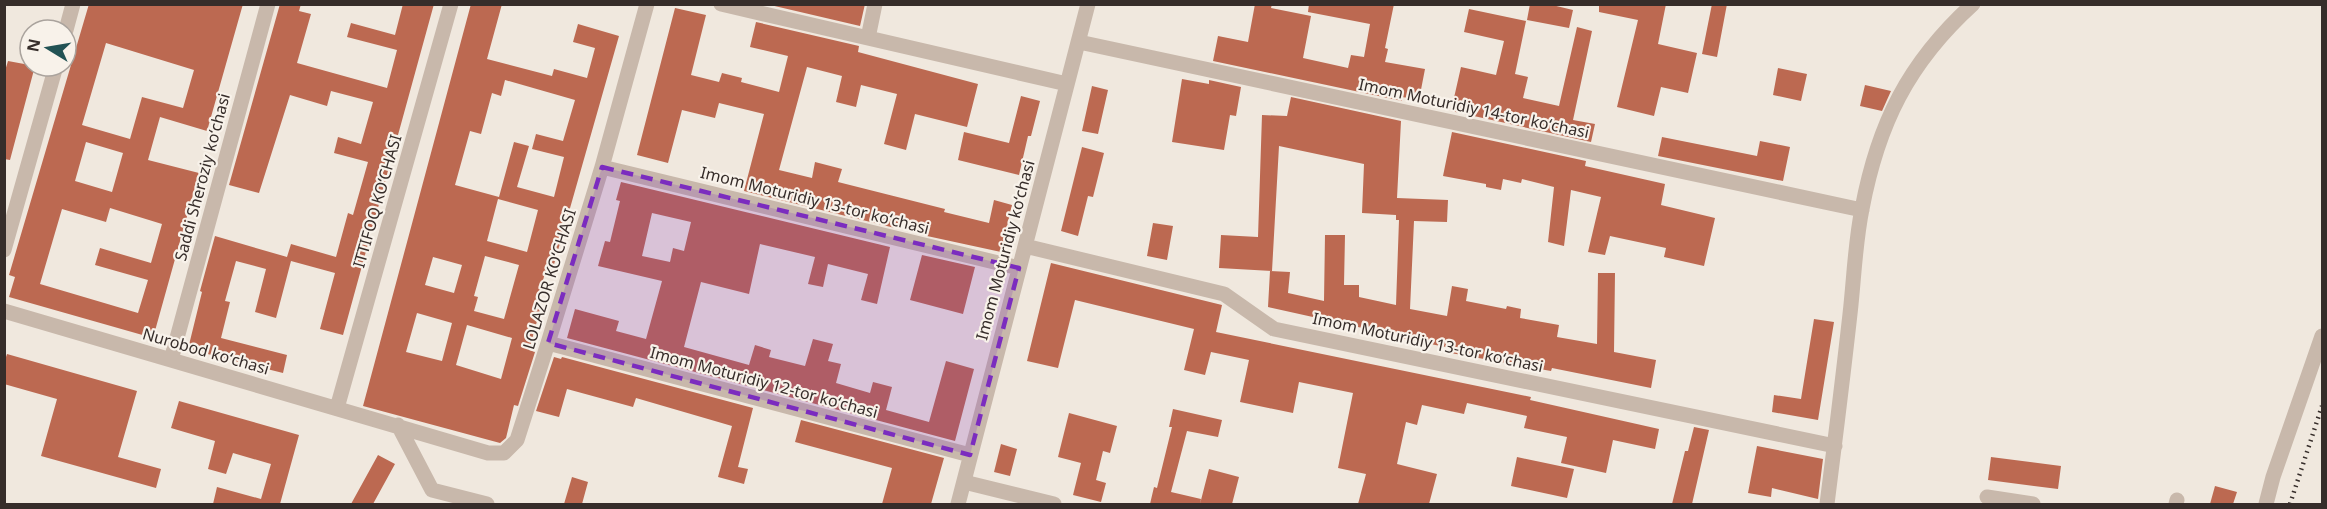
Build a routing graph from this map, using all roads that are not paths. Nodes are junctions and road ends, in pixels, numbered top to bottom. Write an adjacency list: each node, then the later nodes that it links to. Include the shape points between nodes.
1 (268, 4): 20 (street, Saddi Sheroziy koʻchasi)
2 (451, 4): 21 (street, ITTIFOQ KO‘CHASI)
3 (647, 4): 12 (street, LOLAZOR KO‘CHASI)
4 (721, 4): 8 (street)
5 (876, 4): 8 (street)
6 (1089, 4): 9 (street, Imom Moturidiy koʻchasi)
7 (1973, 4): 13 (street, via 1930,47 1907,81 1887,122)
8 (868, 38): 11 (street)
9 (1079, 42): 11 (street, Imom Moturidiy koʻchasi); 13 (street, Imom Moturidiy 14-tor koʻchasi)
10 (53, 78): 15 (street)
11 (1067, 84): 14 (street, Imom Moturidiy koʻchasi)
12 (602, 167): 16 (street, Imom Moturidiy 13-tor koʻchasi); 19 (street, LOLAZOR KO‘CHASI)
13 (1862, 210): 23 (street)
14 (1025, 246): 16 (street, Imom Moturidiy koʻchasi); 23 (street, Imom Moturidiy 13-tor koʻchasi, via 1224,294 1274,328)
15 (4, 250)
16 (1019, 268): 24 (street, Imom Moturidiy koʻchasi)
17 (4, 311): 20 (street, Nurobod koʻchasi)
18 (2322, 336): 32 (street)
19 (548, 343): 22 (street, LOLAZOR KO‘CHASI, via 517,440 504,453 488,453); 24 (street, Imom Moturidiy 12-tor koʻchasi)
20 (171, 360): 21 (street, Nurobod koʻchasi)
21 (337, 408): 22 (street, Nurobod koʻchasi)
22 (398, 425): 27 (street, via 432,490)
23 (1835, 446): 30 (street)
24 (970, 455): 25 (street, Imom Moturidiy koʻchasi)
25 (964, 482): 28 (street, Imom Moturidiy koʻchasi); 29 (street)
26 (1987, 497): 31 (street)
27 (487, 504)
28 (958, 504)
29 (1054, 504)
30 (1827, 504)
31 (2033, 504)
32 (2266, 504)

